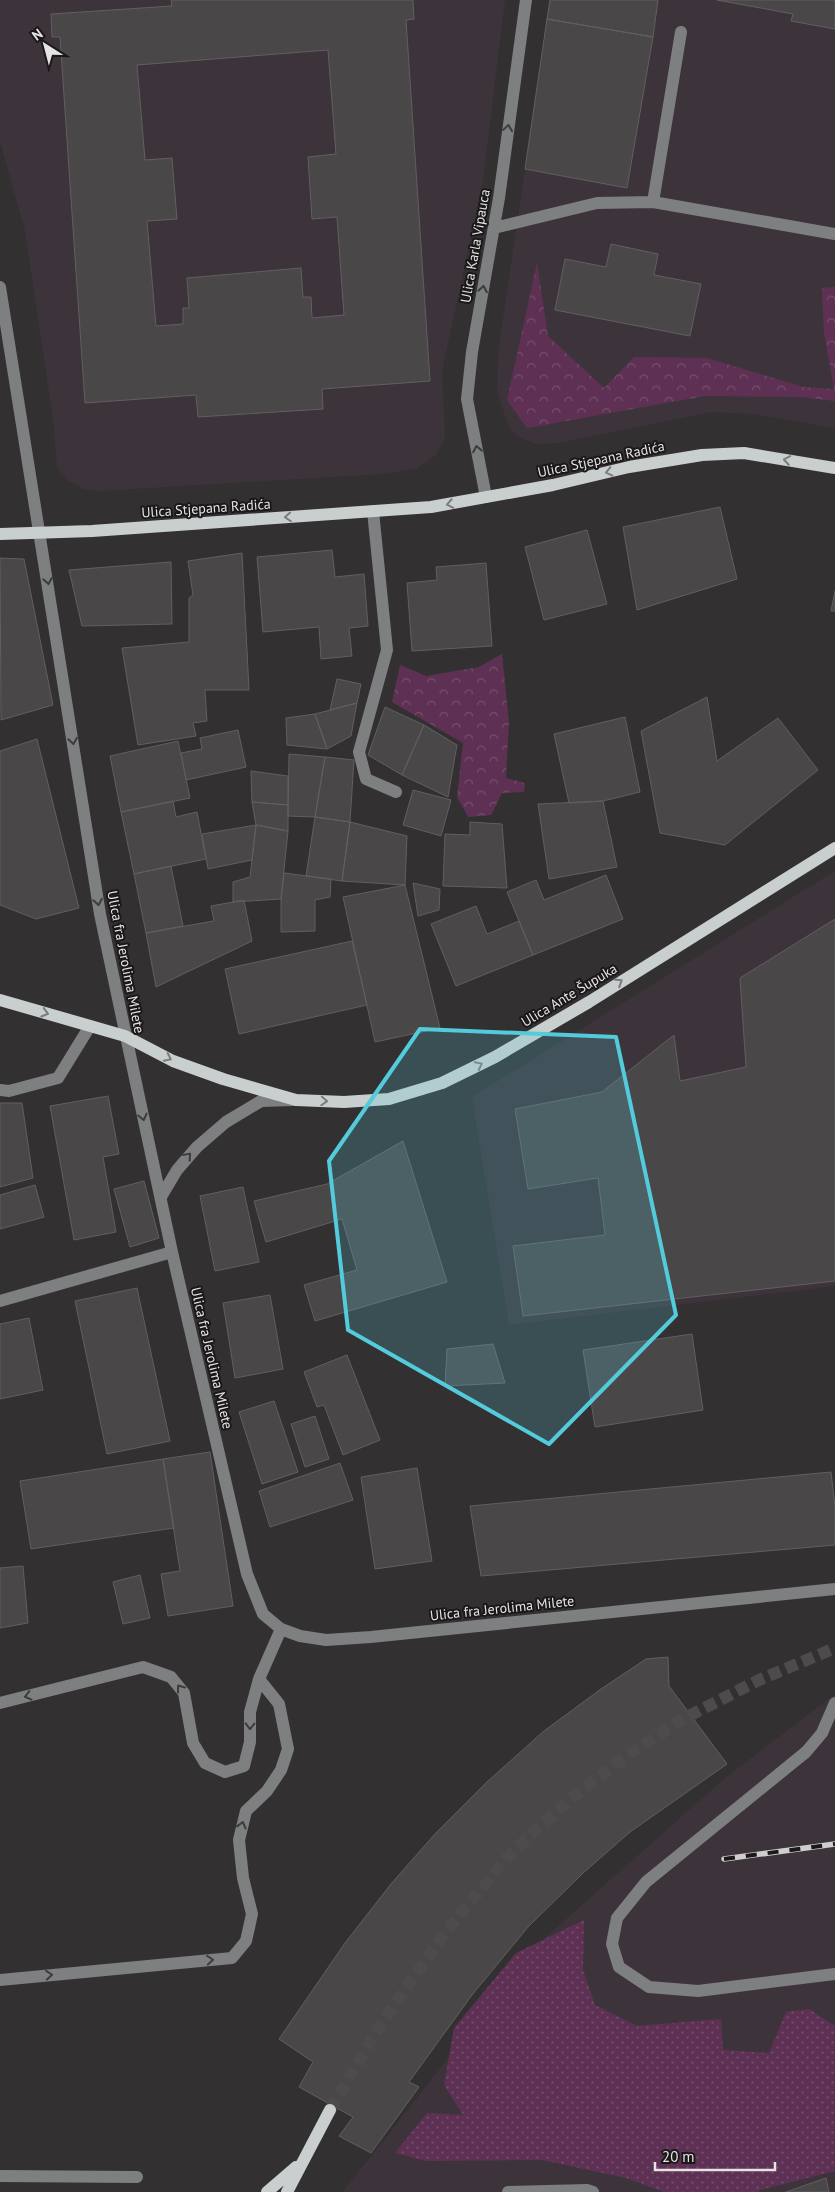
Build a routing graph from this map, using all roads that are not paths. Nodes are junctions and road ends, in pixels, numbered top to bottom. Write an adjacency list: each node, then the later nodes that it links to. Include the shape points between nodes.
1 (526, 0): 4 (street, Ulica Karla Vipauca, one-way to 1)
2 (681, 32): 3 (street)
3 (653, 202): 4 (street, via 597,203); 5 (street)
4 (494, 228): 8 (street, Ulica Karla Vipauca, one-way to 4, via 467,399)
5 (835, 234)
6 (0, 287): 10 (street)
7 (835, 468): 8 (main road, Ulica Stjepana Radića, one-way to 8, via 744,453 702,455)
8 (486, 497): 9 (main road, Ulica Stjepana Radića, one-way to 9, via 431,507)
9 (373, 511): 10 (main road, Ulica Stjepana Radića, one-way to 10); 12 (street, via 387,650 359,752 366,779)
10 (40, 533): 11 (main road, Ulica Stjepana Radića); 16 (street, Ulica fra Jerolima Milete, one-way to 16, via 100,914)
11 (0, 534)
12 (396, 792)
13 (835, 848): 18 (main road, Ulica Ante Šupuka, one-way to 13, via 344,1102 389,1099 442,1083 495,1057 589,1002)
14 (0, 1000): 15 (main road, Ulica Ante Šupuka, one-way to 15)
15 (90, 1026): 16 (main road, Ulica Ante Šupuka); 17 (street, via 58,1078 9,1091)
16 (125, 1036): 18 (main road, Ulica Ante Šupuka, one-way to 18, via 174,1061); 19 (street, Ulica fra Jerolima Milete, one-way to 19)
17 (0, 1090)
18 (296, 1100): 19 (street, Ulica Ante Šupuka, one-way to 18, via 182,1164 226,1122 260,1101)
19 (161, 1197): 20 (street, Ulica fra Jerolima Milete)
20 (172, 1252): 21 (street); 23 (street, Ulica fra Jerolima Milete, via 247,1574 263,1614)
21 (0, 1301)
22 (835, 1589): 23 (street, Ulica fra Jerolima Milete, via 371,1637 326,1640)
23 (281, 1629): 24 (street)
24 (259, 1679): 25 (street, one-way to 25, via 250,1712 250,1742 244,1766 225,1772 205,1763 193,1743 184,1693 171,1677 143,1667); 30 (street, one-way to 24, via 232,1958 246,1941 252,1914 243,1878 239,1840 246,1811 267,1791 281,1770 288,1749 280,1704)
25 (0, 1702)
26 (835, 1703): 28 (street)
27 (835, 1732): 28 (street)
28 (822, 1733): 29 (street, via 806,1752 646,1882 617,1918 612,1944 619,1967 649,1987 698,1991)
29 (835, 1974)
30 (0, 1980)
31 (330, 2110): 32 (main road)
32 (302, 2162): 35 (main road); 36 (main road)
33 (0, 2176): 34 (street)
34 (137, 2177)
35 (267, 2192)
36 (287, 2192)
37 (508, 2192): 38 (street)
38 (593, 2192)

